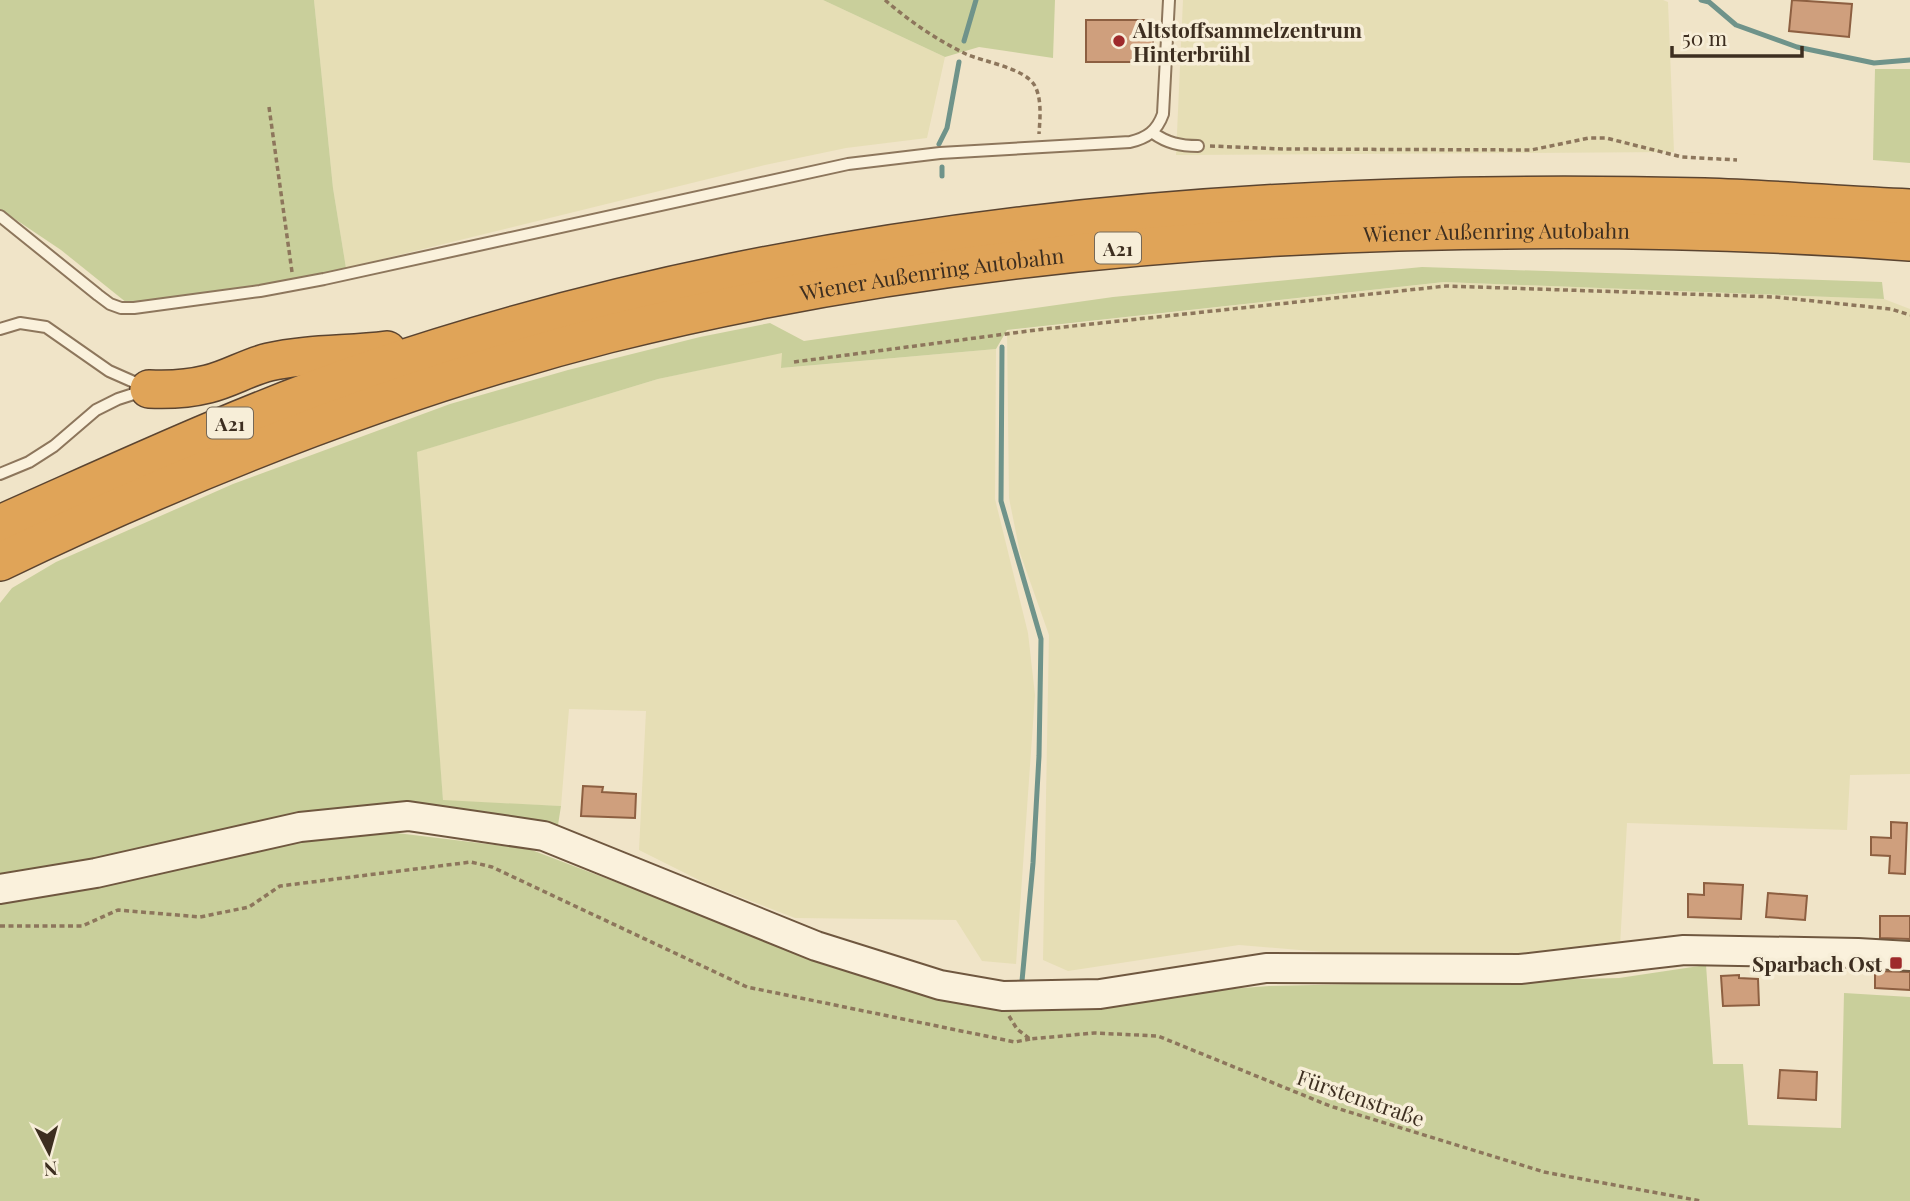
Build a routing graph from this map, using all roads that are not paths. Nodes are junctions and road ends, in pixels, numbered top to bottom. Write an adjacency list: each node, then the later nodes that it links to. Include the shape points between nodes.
1 (1169, 0): 2 (lane, via 1163,114)
2 (1153, 132): 3 (lane, via 1164,141); 5 (lane, via 1130,142 940,153 848,164 294,285 134,309 110,304)
3 (1198, 146)
4 (1910, 208): 8 (highway, Wiener Außenring Autobahn / A21, via 1705,197 1521,196 1184,209 1028,223 826,253 688,280)
5 (0, 216)
6 (1910, 242): 12 (highway, Wiener Außenring Autobahn / A21, via 1701,230 1522,228 1335,234 1179,242 1025,257 830,286 606,335 422,389 216,465)
7 (0, 329): 9 (lane, via 20,323 46,327 109,371)
8 (468, 339): 9 (highway, via 352,355 307,355 266,362 209,384); 11 (highway, Wiener Außenring Autobahn / A21, via 362,373 201,434)
9 (149, 389): 10 (lane, via 96,410 54,446)
10 (0, 474)
11 (0, 524)
12 (39, 543): 13 (highway, Wiener Außenring Autobahn / A21); 14 (highway)
13 (0, 562)
14 (0, 583)
15 (0, 889): 16 (street, via 96,873 300,827 408,816 544,836 816,946 940,985 1003,996 1101,994 1266,968 1520,969 1684,950)
16 (1910, 956)

